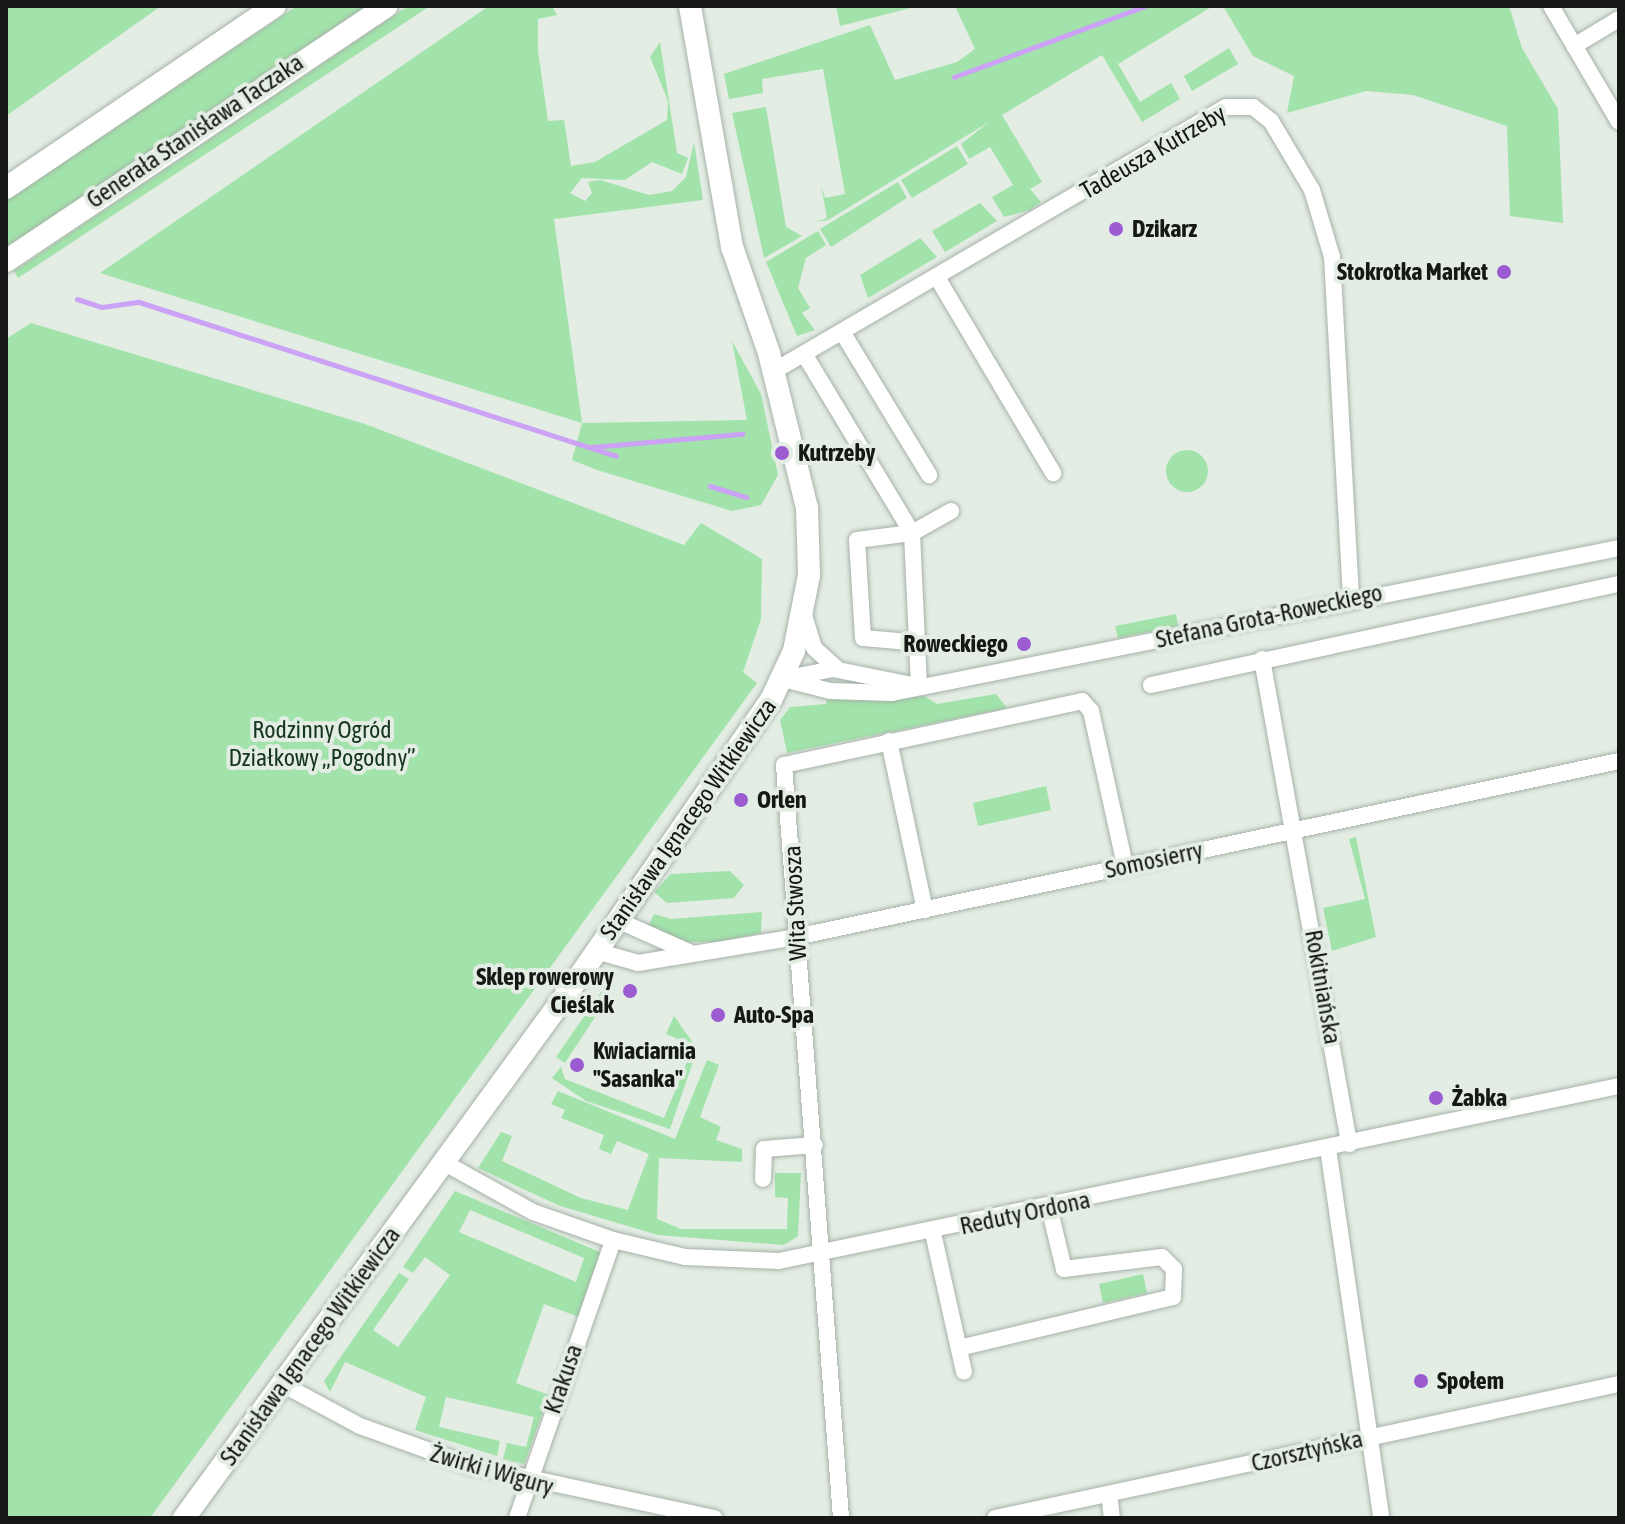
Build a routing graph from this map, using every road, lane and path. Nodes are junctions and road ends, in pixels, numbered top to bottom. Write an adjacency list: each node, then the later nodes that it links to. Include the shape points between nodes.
1 (275, 6): 8 (street)
2 (387, 6): 9 (street, Generała Stanisława Taczaka)
3 (690, 6): 13 (street, Stanisława Ignacego Witkiewicza, via 727,224)
4 (1551, 6): 6 (street)
5 (1619, 19): 6 (street)
6 (1574, 46): 7 (street)
7 (1619, 122)
8 (6, 188)
9 (6, 261)
10 (938, 279): 11 (street, Tadeusza Kutrzeby); 14 (street); 20 (street, Tadeusza Kutrzeby, via 1226,107 1243,103 1261,112 1315,197 1335,272)
11 (844, 335): 12 (street, Tadeusza Kutrzeby); 15 (street)
12 (806, 357): 13 (street, Tadeusza Kutrzeby); 17 (street)
13 (774, 371): 21 (street, Stanisława Ignacego Witkiewicza, via 808,520)
14 (1053, 473)
15 (929, 475)
16 (951, 511): 17 (street)
17 (912, 533): 22 (street); 22 (street, via 857,540 863,638)
18 (1619, 548): 20 (street, Stefana Grota-Roweckiego)
19 (1619, 584): 23 (street, Stefana Grota-Roweckiego)
20 (1351, 599): 27 (street, Stefana Grota-Roweckiego)
21 (804, 610): 24 (street, via 814,648); 25 (street, Stanisława Ignacego Witkiewicza)
22 (921, 643): 27 (street)
23 (1262, 659): 26 (street, Stefana Grota-Roweckiego); 30 (street, Stefana Grota-Roweckiego)
24 (837, 669): 25 (street, Stefana Grota-Roweckiego); 27 (street, Stefana Grota-Roweckiego)
25 (783, 679): 27 (street, Stefana Grota-Roweckiego, via 862,694); 33 (street, Stanisława Ignacego Witkiewicza)
26 (1151, 685)
27 (919, 686)
28 (889, 741): 31 (street, Wita Stwosza, via 1082,701 1091,711); 32 (street); 34 (street, Wita Stwosza, via 784,765)
29 (1619, 761): 30 (street, Somosierry)
30 (1297, 830): 31 (street, Somosierry); 38 (street, Rokitniańska)
31 (1125, 866): 32 (street, Somosierry)
32 (925, 910): 34 (street, Somosierry)
33 (617, 920): 35 (street, Stanisława Ignacego Witkiewicza); 36 (street)
34 (796, 937): 36 (street, Somosierry); 39 (street, Wita Stwosza)
35 (596, 951): 36 (street, Somosierry, via 630,964); 41 (street, Stanisława Ignacego Witkiewicza)
36 (689, 952)
37 (1619, 1086): 38 (street, Reduty Ordona)
38 (1349, 1144): 40 (street, Reduty Ordona)
39 (815, 1145): 42 (street, via 760,1150); 46 (street, Wita Stwosza)
40 (1328, 1148): 43 (street, Reduty Ordona); 51 (street)
41 (443, 1162): 45 (street, Reduty Ordona, via 533,1212); 49 (street, Stanisława Ignacego Witkiewicza)
42 (763, 1179)
43 (1049, 1207): 44 (street, Reduty Ordona); 47 (street, via 1064,1269 1162,1257 1174,1269 1173,1297)
44 (933, 1233): 46 (street, Reduty Ordona); 47 (street)
45 (613, 1240): 46 (street, Reduty Ordona, via 731,1261); 52 (street, Krakusa)
46 (822, 1256): 57 (street, Wita Stwosza)
47 (959, 1348): 48 (street)
48 (964, 1372)
49 (282, 1384): 52 (street, Żwirki i Wigury, via 384,1436); 54 (street, Stanisława Ignacego Witkiewicza)
50 (1619, 1384): 51 (street, Czorsztyńska)
51 (1370, 1437): 53 (street, Czorsztyńska); 60 (street)
52 (529, 1482): 55 (street, Krakusa); 56 (street, Żwirki i Wigury)
53 (1109, 1494): 58 (street, Czorsztyńska); 59 (street)
54 (184, 1518)
55 (517, 1518)
56 (714, 1518)
57 (841, 1518)
58 (995, 1518)
59 (1112, 1518)
60 (1381, 1518)

